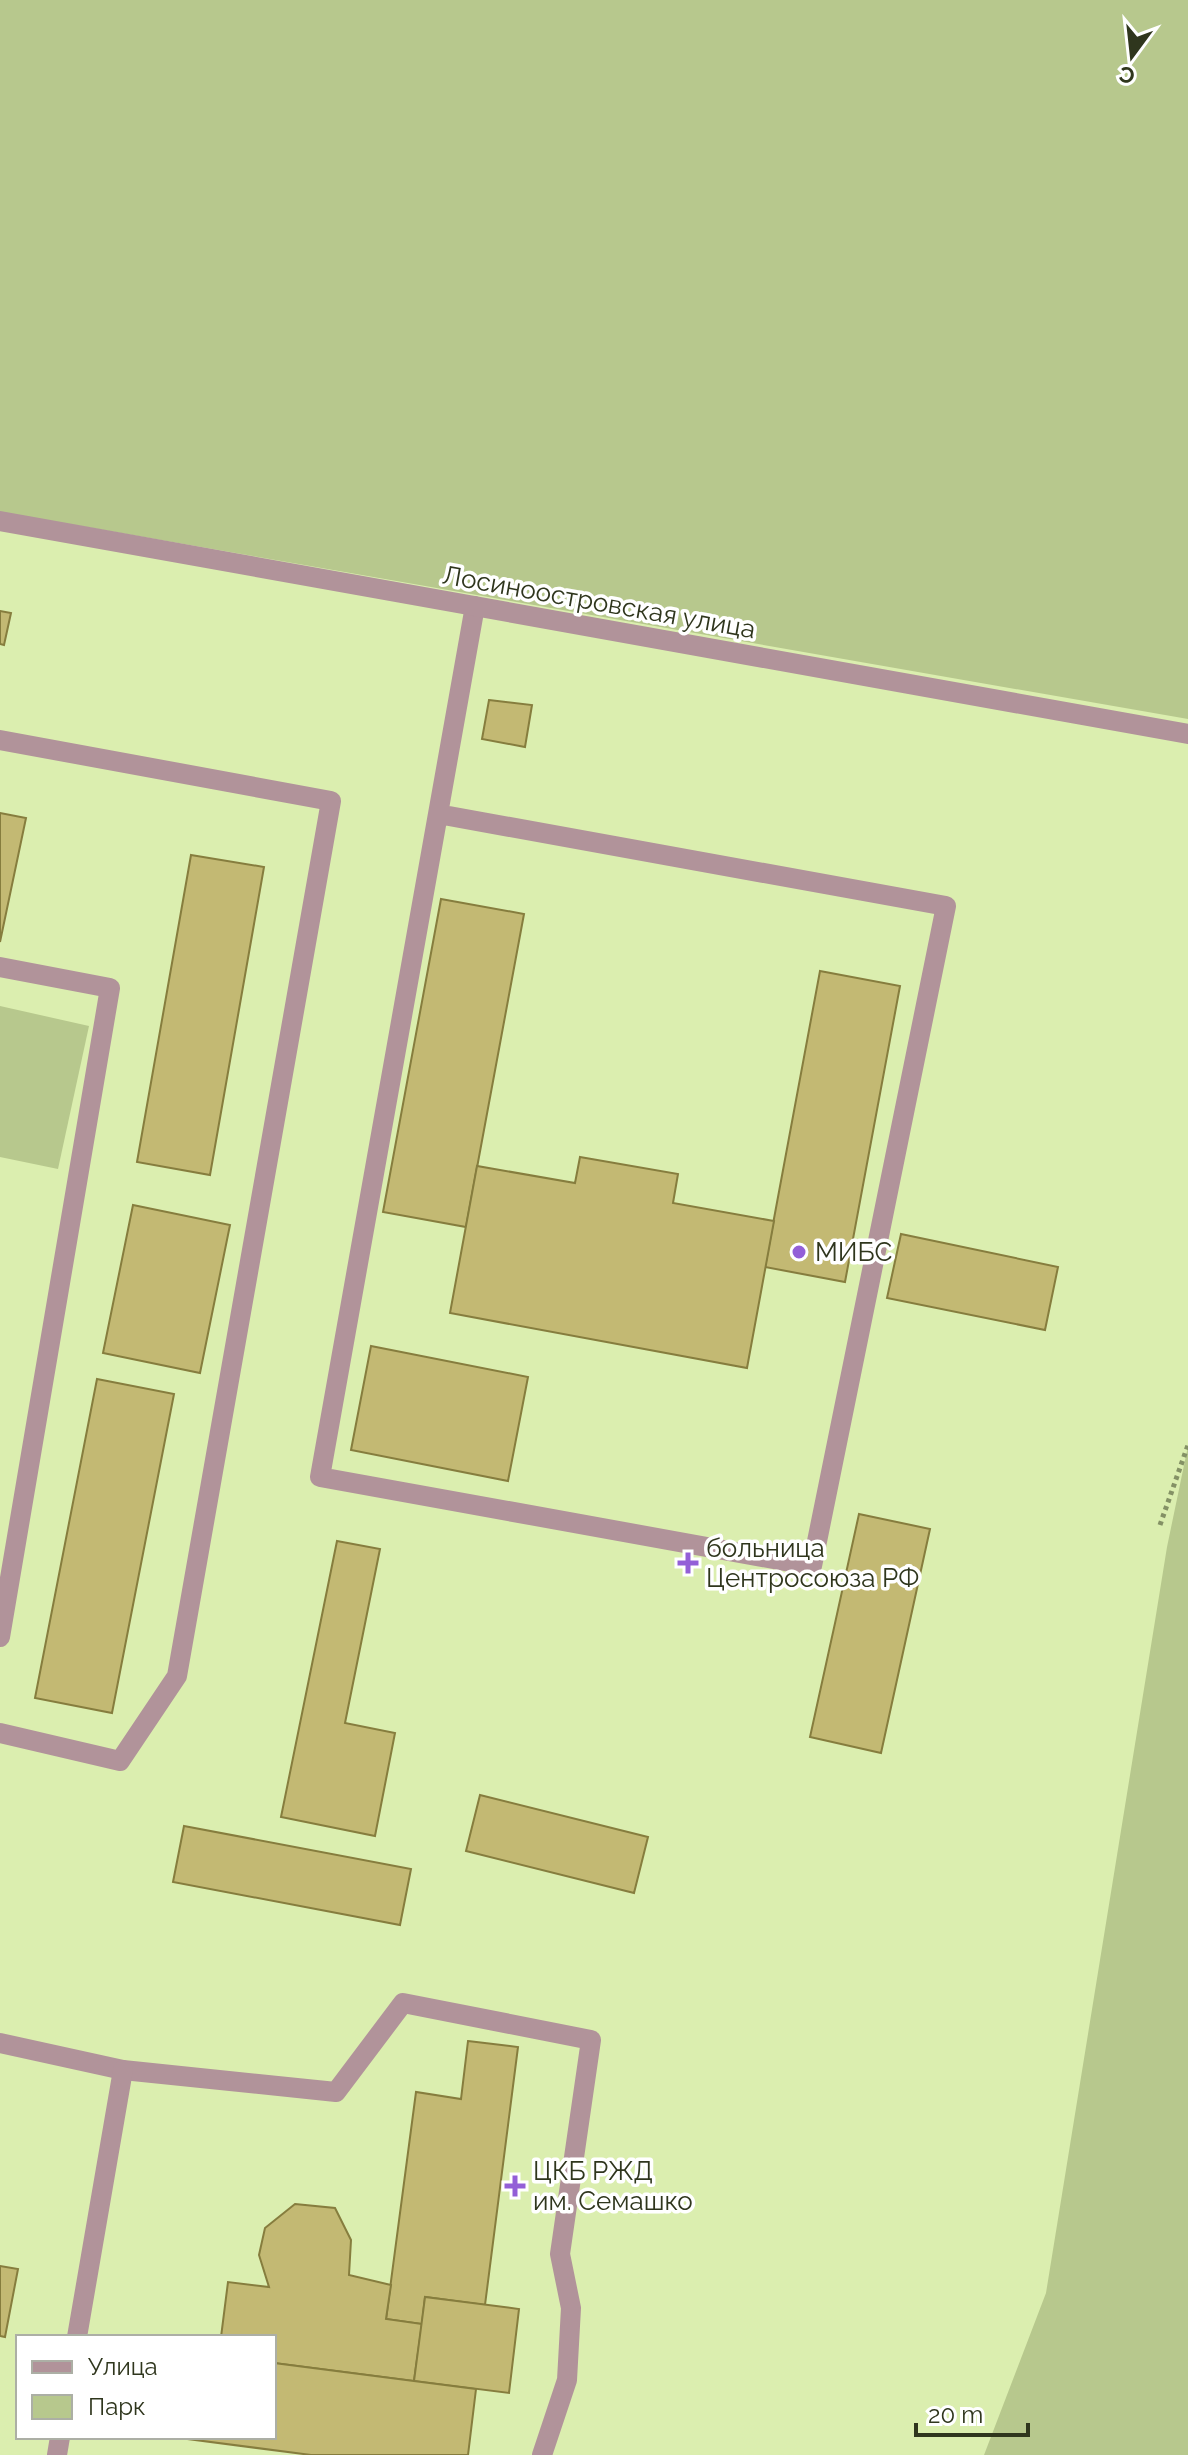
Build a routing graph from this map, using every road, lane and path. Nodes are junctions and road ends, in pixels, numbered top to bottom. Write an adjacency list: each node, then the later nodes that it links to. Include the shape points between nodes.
1 (0, 521): 2 (street, Лосиноостровская улица)
2 (475, 606): 3 (street, Лосиноостровская улица); 5 (street)
3 (1188, 734)
4 (0, 740): 10 (street, via 331,801 177,1676 120,1761)
5 (438, 814): 5 (street, via 320,1477 812,1566 946,906)
6 (0, 967): 9 (street, via 110,988)
7 (1188, 1445): 8 (path)
8 (1160, 1525)
9 (0, 1637)
10 (0, 1733)
11 (0, 2043): 12 (street)
12 (123, 2070): 13 (street); 14 (street, via 336,2092 403,2003 591,2040 560,2254 571,2308 567,2380)
13 (77, 2335)
14 (542, 2455)

